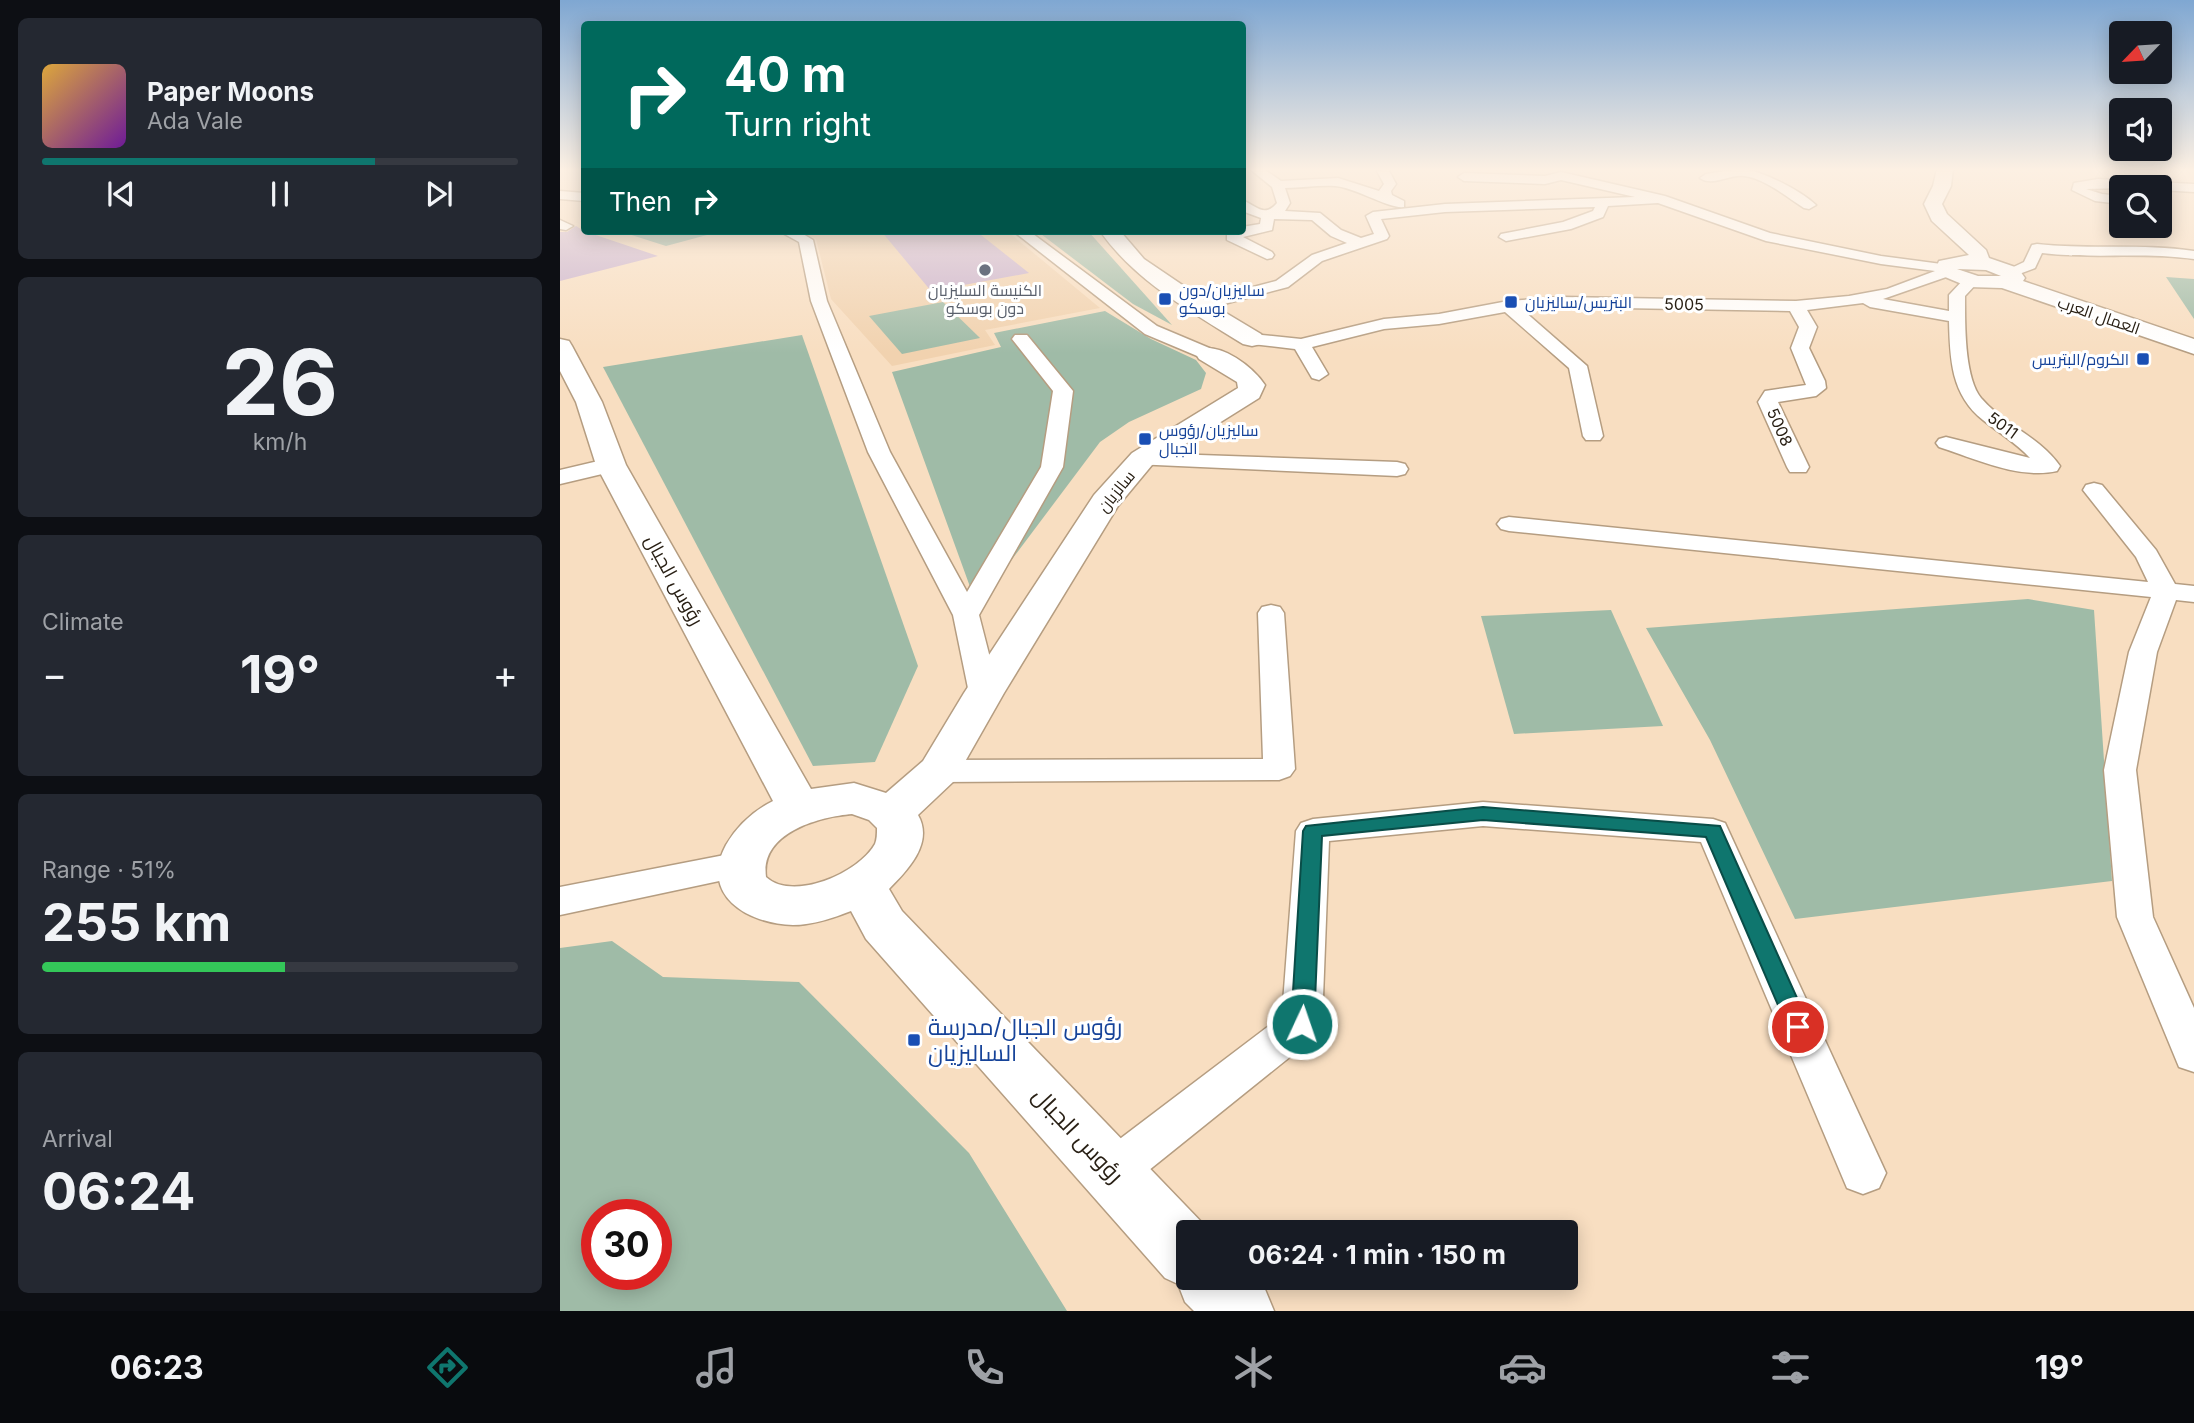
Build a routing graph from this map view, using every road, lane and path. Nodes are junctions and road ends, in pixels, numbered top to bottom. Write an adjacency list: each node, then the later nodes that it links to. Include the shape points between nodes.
1 (1333, 230): 11 (street)
2 (1379, 230): 11 (street, via 1382,236)
3 (1543, 230): 10 (street)
4 (1747, 230): 14 (street)
5 (1953, 230): 15 (street, via 1979,254)
6 (795, 235): 42 (street, via 806,240 819,301 879,452)
7 (1025, 235): 28 (street, via 1152,330)
8 (1113, 235): 18 (street, via 1137,263)
9 (1236, 235): 12 (street, via 1232,237)
10 (1506, 237)
11 (1362, 244): 18 (street, via 1317,258 1282,284)
12 (1267, 255)
13 (2194, 255): 16 (street, via 2037,248 2030,265)
14 (1946, 270): 15 (street, via 1951,263); 17 (street, 5005, via 1891,293)
15 (1975, 272): 16 (street, العمال العرب); 21 (street, 5011, via 1957,295)
16 (2008, 277): 22 (street, العمال العرب)
17 (1849, 301): 20 (street, 5005); 21 (street)
18 (1198, 306): 24 (street)
19 (1508, 306): 20 (street, 5005, via 1598,301); 25 (street, 5005, via 1384,324); 31 (street, via 1578,366)
20 (1796, 306): 35 (street, 5008, via 1808,327 1800,348 1816,388 1772,395 1769,402)
21 (1956, 317): 32 (street, 5011, via 1969,396 2049,466 2016,463)
22 (2157, 334): 27 (street, العمال العرب); 29 (street, via 2144,342 2145,349)
23 (1021, 339): 42 (street, via 1063,391 1052,467)
24 (1252, 339): 25 (street, 5005); 28 (street)
25 (1301, 344): 30 (street)
26 (560, 346): 34 (street, رؤوس الجبال, via 589,402)
27 (2194, 347)
28 (1208, 354): 33 (street, سالزيان, via 1246,377 1252,385 1250,392)
29 (2194, 369)
30 (1319, 374)
31 (1594, 436)
32 (1946, 443)
33 (1142, 459): 36 (street); 43 (street, سالزيان, via 1105,502)
34 (611, 465): 37 (street); 45 (street, رؤوس الجبال)
35 (1798, 467)
36 (1397, 469)
37 (560, 477)
38 (2094, 490): 40 (street)
39 (1509, 524): 40 (street)
40 (2180, 593): 50 (street, via 2144,652 2120,770 2135,917)
41 (1271, 613): 44 (street, via 1279,769)
42 (966, 615): 43 (street)
43 (984, 693): 44 (street, سالزيان)
44 (939, 771): 46 (street, سالزيان)
45 (799, 808): 46 (street, via 854,798 876,802); 47 (street, via 760,833)
46 (893, 812): 48 (street, via 901,828 898,847 885,868)
47 (740, 865): 48 (street, via 741,884 754,898 775,906 834,900); 49 (street)
48 (862, 886): 51 (street, رؤوس الجبال, via 884,925)
49 (560, 901)
50 (2194, 1054)
51 (1112, 1172): 52 (street, via 1302,1024 1313,831 1483,814 1713,831); 53 (street, رؤوس الجبال)
52 (1863, 1173)
53 (1176, 1242)
54 (1220, 1290): 55 (street)
55 (1240, 1311)

